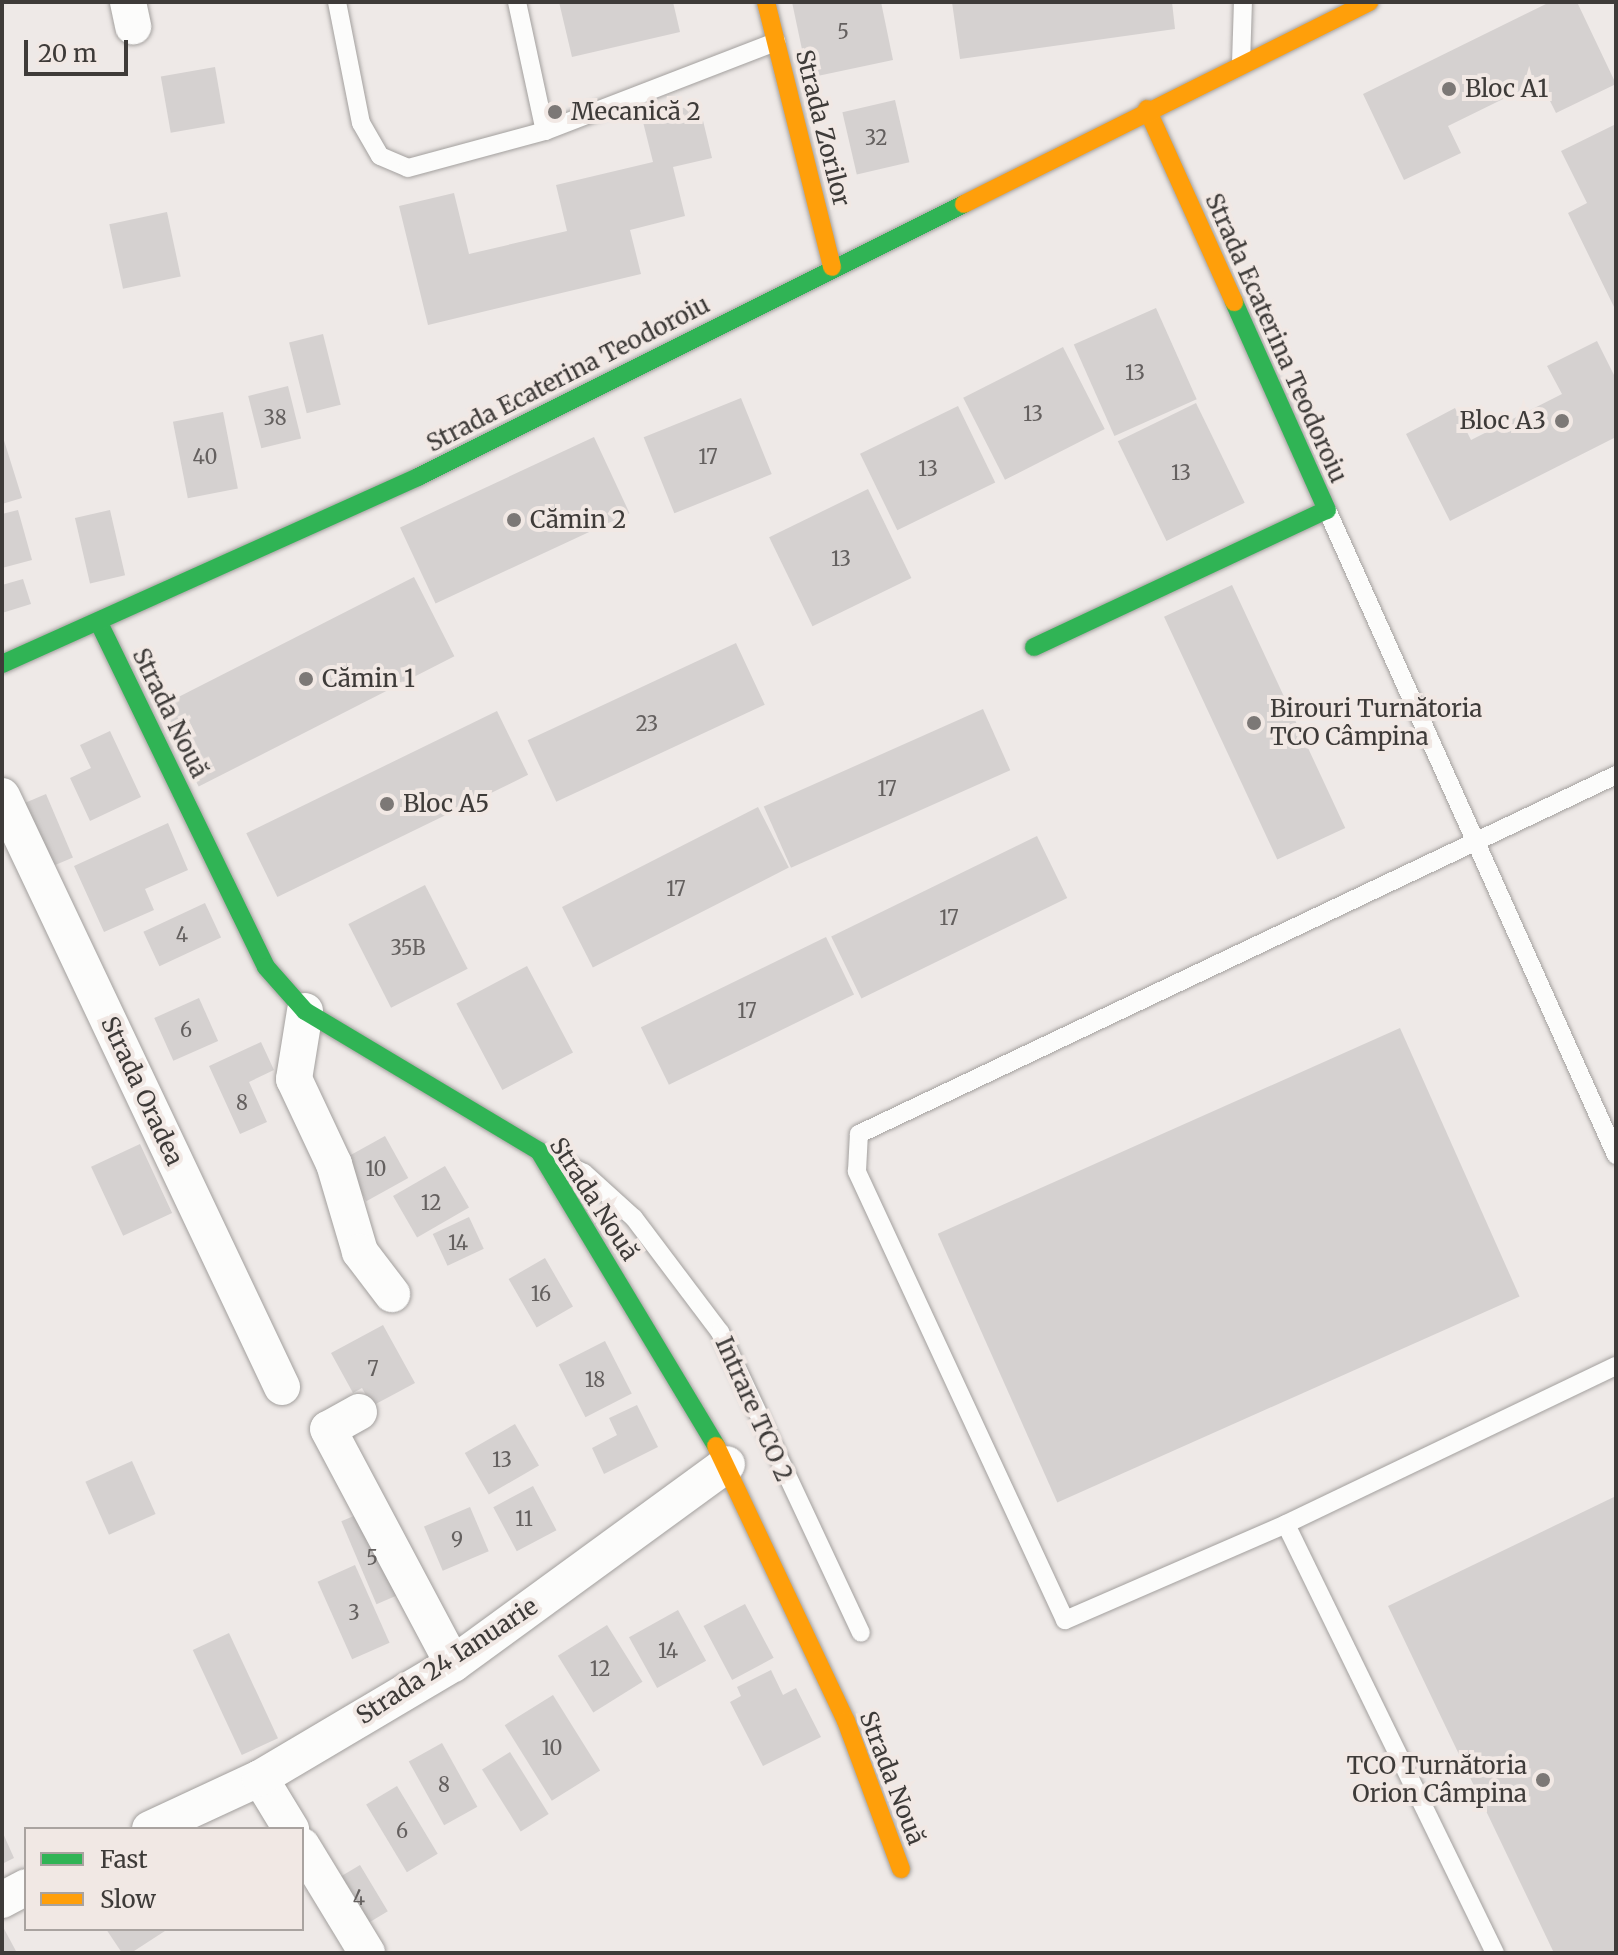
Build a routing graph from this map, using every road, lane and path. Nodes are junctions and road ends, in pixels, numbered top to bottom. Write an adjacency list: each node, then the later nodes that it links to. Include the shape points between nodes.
1 (337, 2): 9 (lane, via 361,123 380,156 408,168)
2 (517, 2): 9 (lane)
3 (766, 2): 6 (street, Strada Zorilor)
4 (1243, 2): 7 (lane)
5 (1369, 2): 7 (street, Strada Ecaterina Teodoroiu)
6 (776, 42): 9 (lane); 10 (street, Strada Zorilor)
7 (1241, 64): 8 (street, Strada Ecaterina Teodoroiu)
8 (1147, 109): 10 (street, Strada Ecaterina Teodoroiu); 11 (street, Strada Ecaterina Teodoroiu)
9 (545, 131)
10 (832, 267): 12 (street, Strada Ecaterina Teodoroiu, via 418,477)
11 (1327, 510): 13 (street, Strada Ecaterina Teodoroiu); 17 (lane)
12 (99, 623): 14 (street, Strada Ecaterina Teodoroiu); 18 (street, Strada Nouă, via 266,967)
13 (1034, 647)
14 (2, 664)
15 (1616, 775): 17 (lane)
16 (2, 796): 23 (street, Strada Oradea)
17 (1477, 844): 20 (lane); 26 (lane, via 859,1134 857,1171 1065,1620)
18 (305, 1011): 19 (street, Strada Nouă); 21 (street, via 294,1079 334,1164 360,1252)
19 (539, 1151): 25 (street, Strada Nouă); 27 (lane, Intrare TCO 2, via 584,1173 634,1218 720,1332)
20 (1616, 1155)
21 (392, 1294)
22 (1616, 1366): 26 (lane)
23 (282, 1387)
24 (359, 1412): 28 (street, via 328,1429)
25 (727, 1464): 28 (street, Strada 24 Ianuarie); 33 (street, Strada Nouă, via 846,1721)
26 (1286, 1524): 37 (lane)
27 (861, 1633)
28 (453, 1664): 29 (street, Strada 24 Ianuarie)
29 (260, 1778): 30 (street, Strada 24 Ianuarie); 31 (street)
30 (154, 1827)
31 (290, 1827)
32 (304, 1849): 36 (street)
33 (901, 1869)
34 (24, 1888): 35 (street)
35 (2, 1900)
36 (367, 1953)
37 (1495, 1953)

